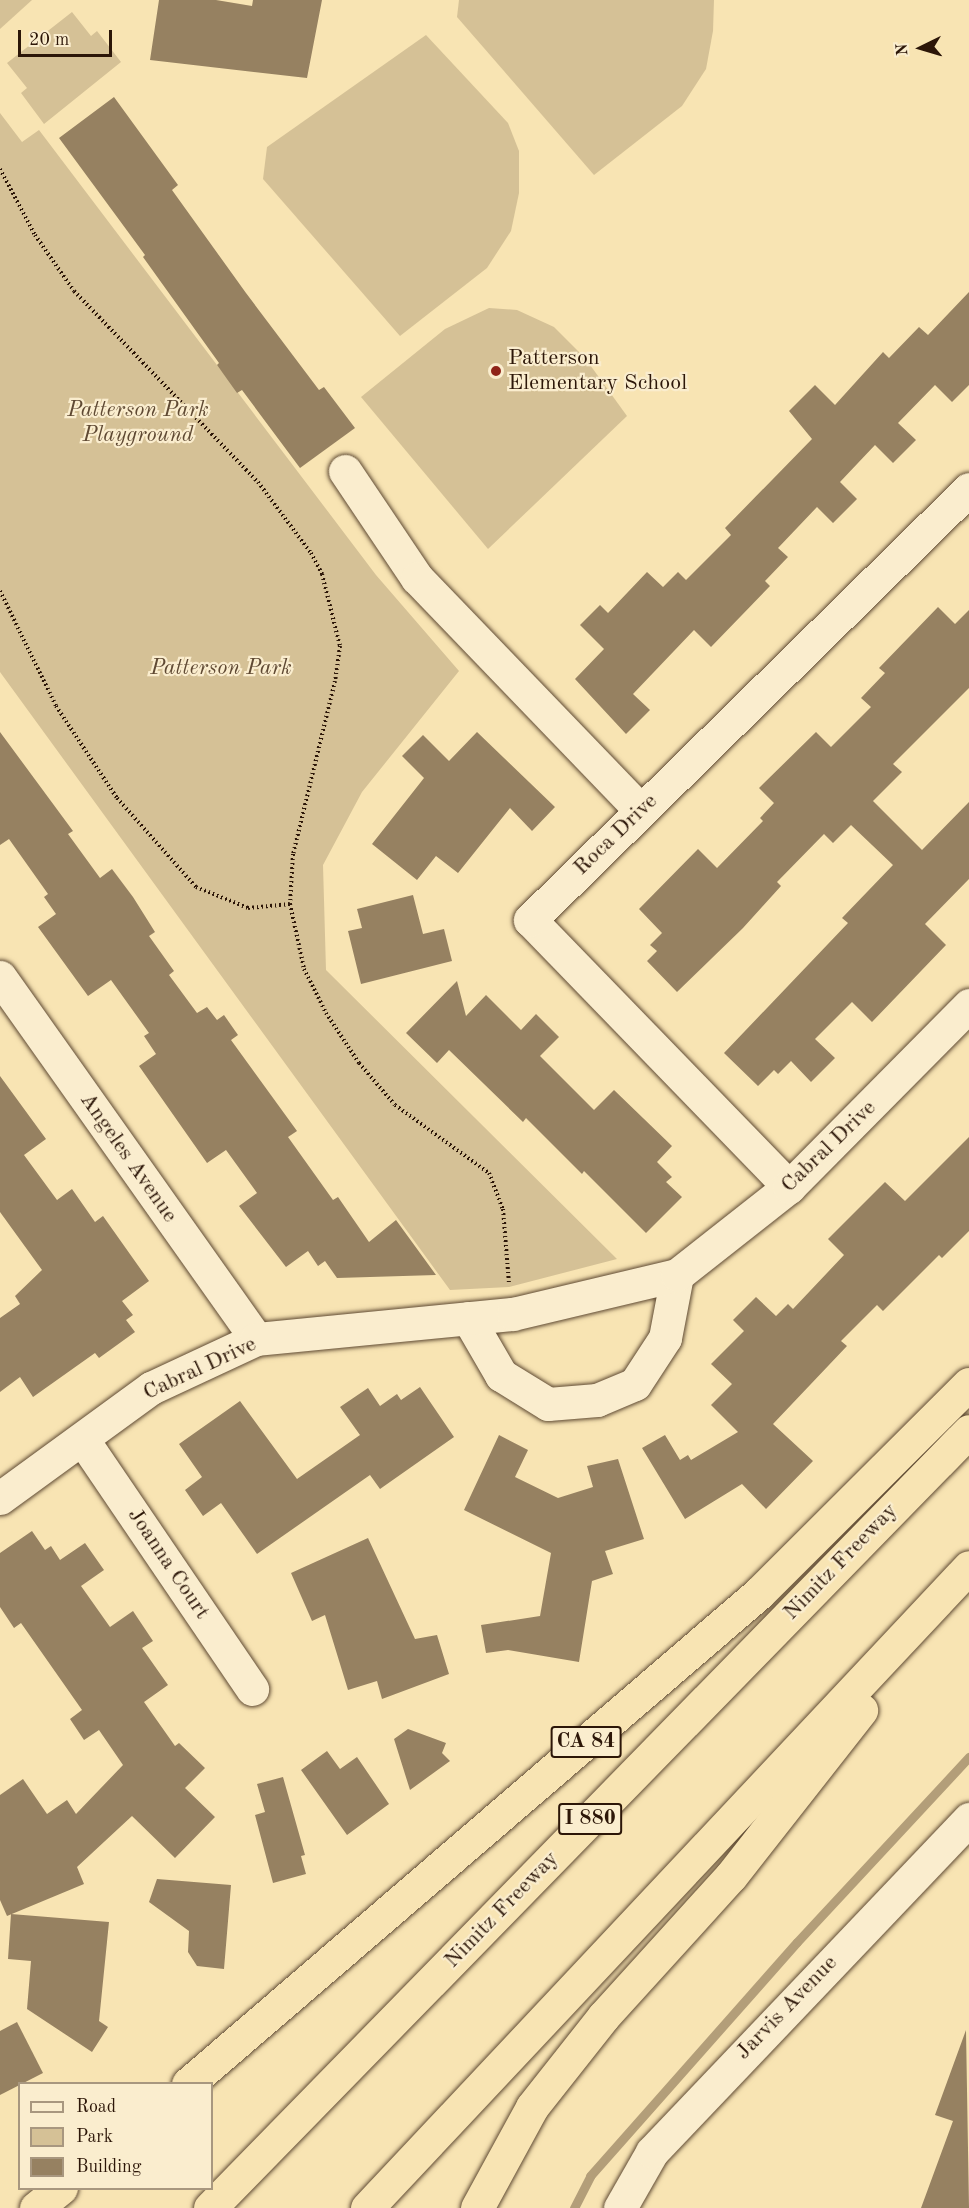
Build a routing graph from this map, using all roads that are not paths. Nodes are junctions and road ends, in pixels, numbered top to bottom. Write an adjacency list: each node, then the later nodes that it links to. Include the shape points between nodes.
1 (345, 471): 3 (street, via 417,578)
2 (969, 489): 3 (street, Roca Drive)
3 (641, 811): 6 (street, Roca Drive, via 530,920)
4 (0, 977): 9 (street, Angeles Avenue)
5 (969, 1005): 6 (street, Cabral Drive)
6 (789, 1187): 7 (street, Cabral Drive)
7 (678, 1275): 8 (street, Cabral Drive, via 513,1314); 8 (street, via 665,1338 635,1384 597,1400 548,1404 501,1375)
8 (468, 1318): 9 (street, Cabral Drive)
9 (256, 1339): 12 (street, Cabral Drive, via 151,1388)
10 (969, 1384): 18 (highway, CA 84, via 759,1593)
11 (969, 1431): 21 (highway, Nimitz Freeway / I 880)
12 (83, 1440): 13 (street, Cabral Drive); 16 (street, Joanna Court)
13 (0, 1498)
14 (969, 1567): 22 (highway)
15 (969, 1574): 23 (highway, via 731,1876 603,2017 532,2107)
16 (252, 1689)
17 (969, 1819): 24 (street, Jarvis Avenue, via 660,2143)
18 (190, 2082)
19 (58, 2190): 20 (highway)
20 (36, 2208)
21 (210, 2208)
22 (367, 2208)
23 (477, 2208)
24 (620, 2208)

